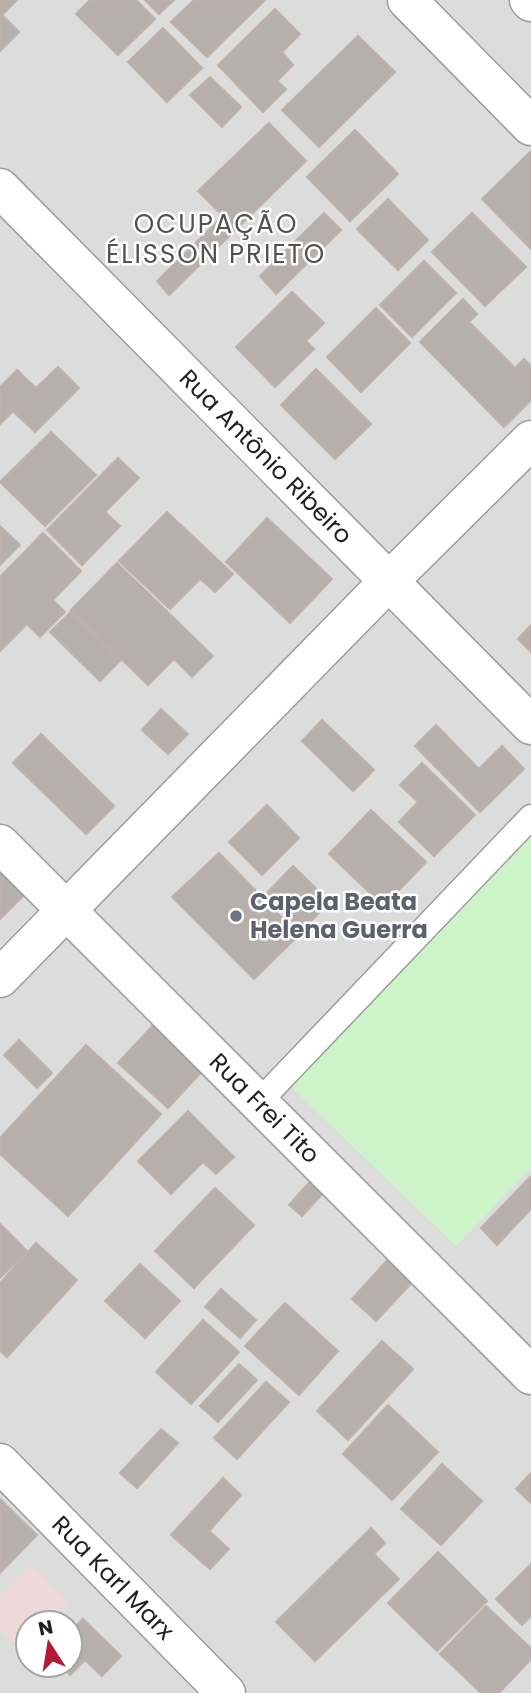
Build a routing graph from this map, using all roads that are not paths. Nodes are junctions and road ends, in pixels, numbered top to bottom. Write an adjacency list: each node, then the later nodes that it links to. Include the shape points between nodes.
1 (407, 0): 2 (street)
2 (531, 126)
3 (0, 188): 5 (street, Rua Antônio Ribeiro)
4 (531, 440): 5 (street)
5 (389, 581): 6 (street, Rua Antônio Ribeiro); 9 (street)
6 (531, 725)
7 (531, 817): 11 (lane)
8 (0, 844): 9 (street, Rua Frei Tito)
9 (66, 911): 10 (street); 11 (street, Rua Frei Tito)
10 (0, 978)
11 (258, 1102): 12 (street, Rua Frei Tito)
12 (531, 1375)
13 (0, 1463): 14 (street, Rua Karl Marx)
14 (226, 1693)

